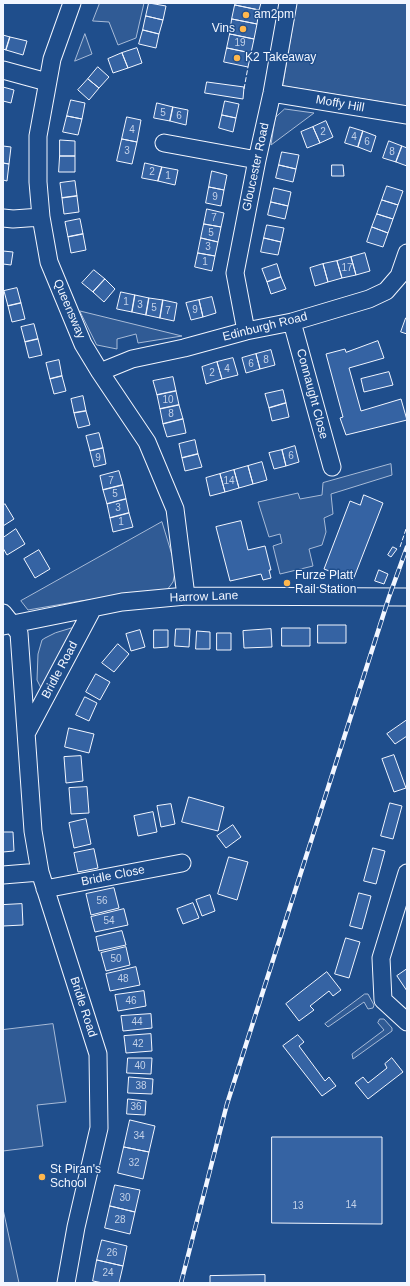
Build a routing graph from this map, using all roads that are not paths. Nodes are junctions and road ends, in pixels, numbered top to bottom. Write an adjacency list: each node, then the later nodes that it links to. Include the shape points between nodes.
1 (72, 3): 4 (street, Queensway, via 52,59)
2 (288, 3): 5 (street, Gloucester Road)
3 (3, 70): 4 (street)
4 (47, 82): 9 (street, Queensway, via 38,136)
5 (272, 93): 6 (street, Moffy Hill); 8 (street, Gloucester Road)
6 (407, 115)
7 (164, 143): 8 (street)
8 (257, 160): 13 (street, Gloucester Road, via 236,273)
9 (41, 217): 10 (street); 14 (street, Queensway, via 49,262 84,344)
10 (3, 218)
11 (407, 253): 12 (street, Edinburgh Road, via 399,276 386,291 370,299)
12 (292, 322): 13 (street, Edinburgh Road); 15 (street, Connaught Close)
13 (246, 331): 14 (street, Edinburgh Road, via 132,359)
14 (100, 372): 16 (street, Queensway, via 147,442 175,509)
15 (332, 467)
16 (186, 596): 17 (street, Harrow Lane); 18 (street, Harrow Lane, via 122,602)
17 (407, 597)
18 (93, 608): 19 (street, Harrow Lane); 20 (street, Bridle Road)
19 (6, 621): 20 (street, Bridle Road, via 19,633)
20 (27, 732): 22 (street, Bridle Road, via 34,831)
21 (182, 863): 25 (street, Bridle Close)
22 (40, 872): 24 (street); 25 (street, Bridle Road)
23 (407, 873): 26 (street, via 381,958 383,1000)
24 (3, 875)
25 (45, 889): 27 (street, Bridle Road, via 98,1054 99,1128)
26 (407, 1022)
27 (66, 1283)

